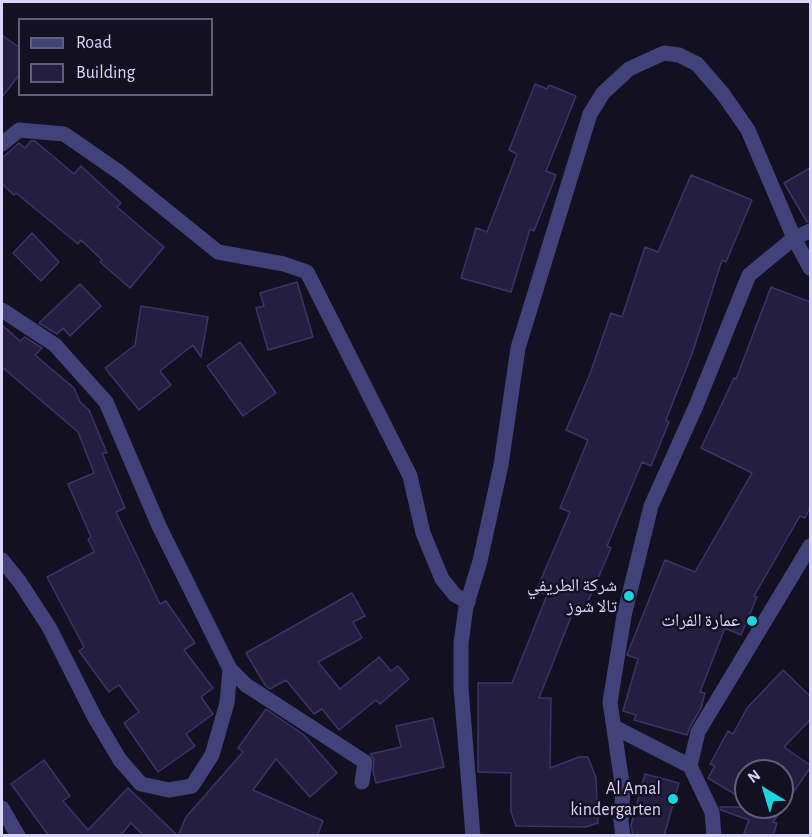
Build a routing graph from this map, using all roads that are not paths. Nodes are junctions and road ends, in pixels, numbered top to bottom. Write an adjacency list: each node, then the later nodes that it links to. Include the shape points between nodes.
1 (2, 144): 8 (street, via 19,130 64,134 218,252 307,272 410,476 423,533 442,579 455,595)
2 (810, 231): 3 (street)
3 (794, 238): 4 (street); 8 (street, via 748,130 696,64 664,53 629,69 603,93 590,114 518,348 501,465); 10 (street, via 749,275 651,506 624,616 610,702)
4 (810, 268)
5 (2, 310): 9 (street, via 55,345 106,402 159,526)
6 (810, 546): 11 (street, via 698,732)
7 (2, 560): 9 (street, via 49,627 120,759 141,784 169,790 192,786 212,755 227,703)
8 (468, 602): 15 (street, via 461,643 461,688)
9 (230, 669): 12 (street, via 246,685 365,762)
10 (614, 727): 11 (street); 16 (street, via 623,790)
11 (690, 766): 17 (street, via 712,812)
12 (362, 782)
13 (2, 813): 14 (street)
14 (18, 836)
15 (473, 836)
16 (622, 836)
17 (714, 836)

